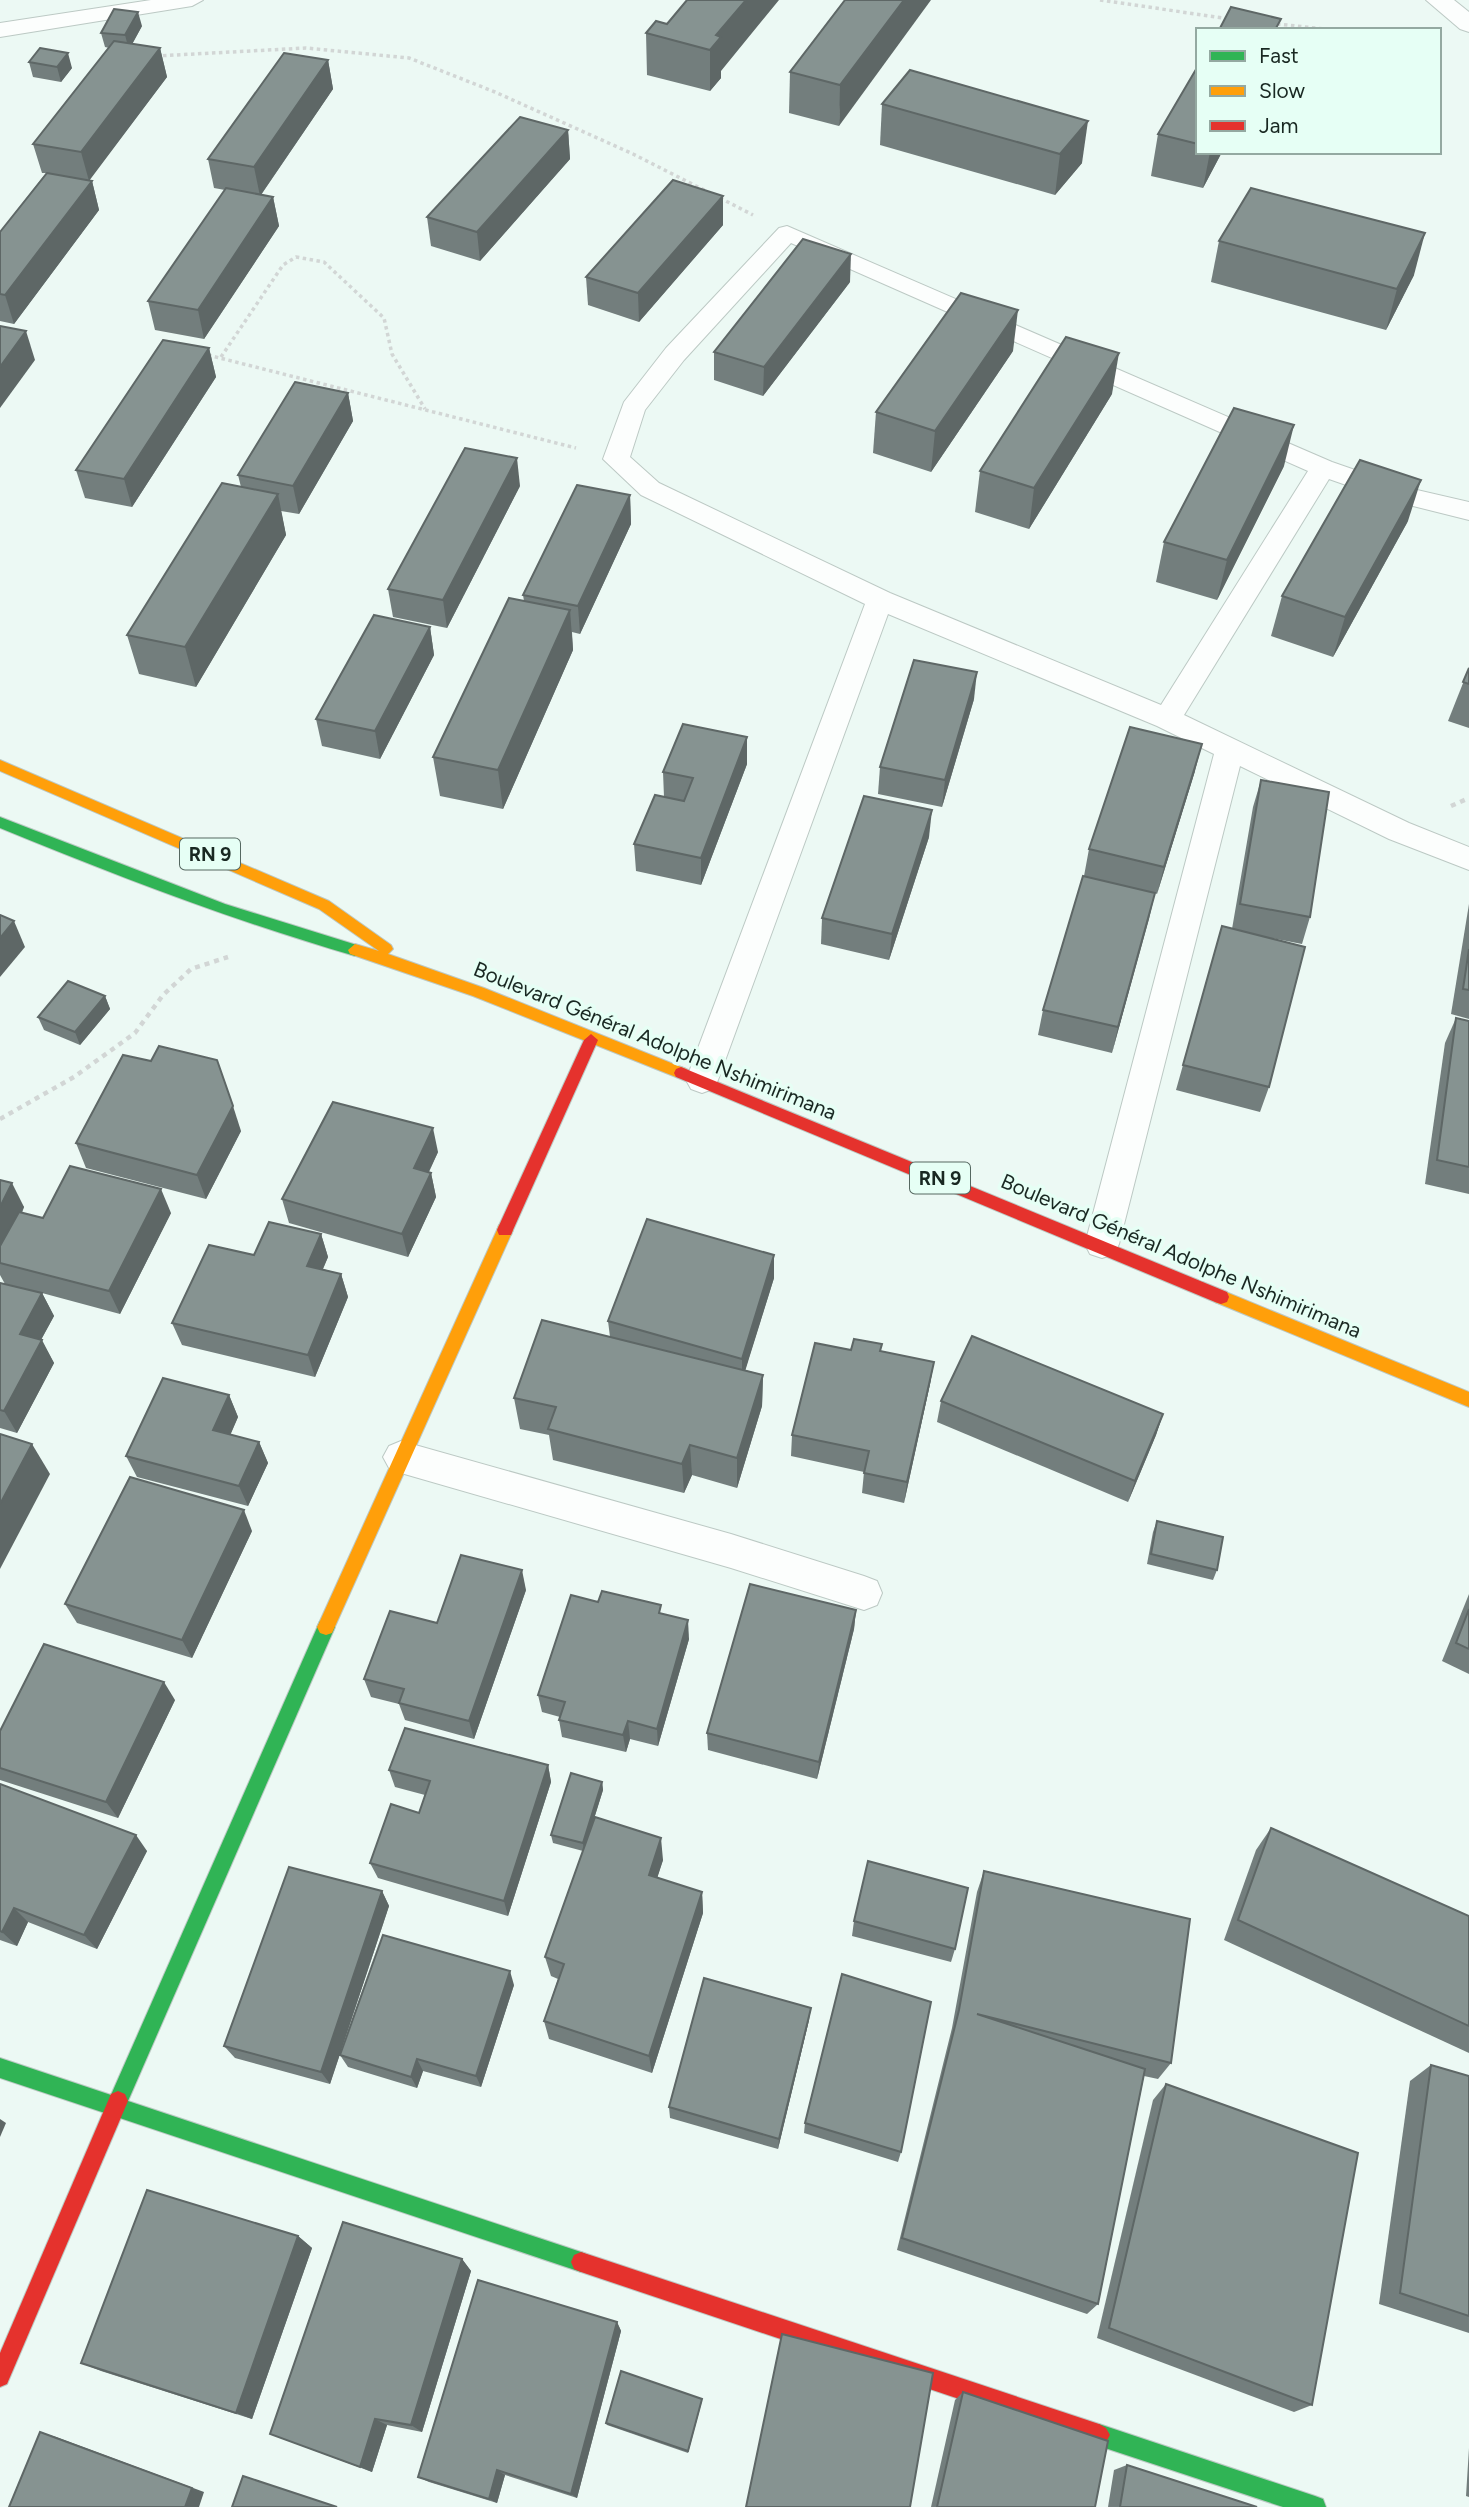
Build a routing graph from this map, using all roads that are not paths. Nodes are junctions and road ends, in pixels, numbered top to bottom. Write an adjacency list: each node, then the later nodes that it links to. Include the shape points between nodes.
1 (192, 0): 4 (lane)
2 (1438, 0): 3 (street)
3 (1469, 24)
4 (0, 30)
5 (1323, 468): 6 (lane, via 1398,494); 7 (lane, via 787,233 675,354 633,408 616,459 650,489); 8 (lane)
6 (1469, 511)
7 (880, 600): 8 (lane); 15 (lane)
8 (1167, 719): 9 (lane)
9 (1230, 749): 12 (lane, via 1399,831); 16 (lane)
10 (0, 765): 13 (street, Boulevard Général Adolphe Nshimirimana / RN 9, via 324,905)
11 (0, 822): 13 (street, Boulevard Général Adolphe Nshimirimana / RN 9, via 123,873 295,934)
12 (1469, 859)
13 (407, 964): 14 (street, Boulevard Général Adolphe Nshimirimana / RN 9)
14 (591, 1040): 15 (street, Boulevard Général Adolphe Nshimirimana / RN 9); 18 (street)
15 (702, 1080): 16 (street, Boulevard Général Adolphe Nshimirimana / RN 9)
16 (1102, 1244): 17 (street, Boulevard Général Adolphe Nshimirimana / RN 9)
17 (1469, 1400)
18 (401, 1457): 19 (lane); 21 (street)
19 (864, 1593)
20 (0, 2068): 21 (street)
21 (113, 2108): 22 (street); 23 (street)
22 (0, 2377)
23 (1315, 2507)

